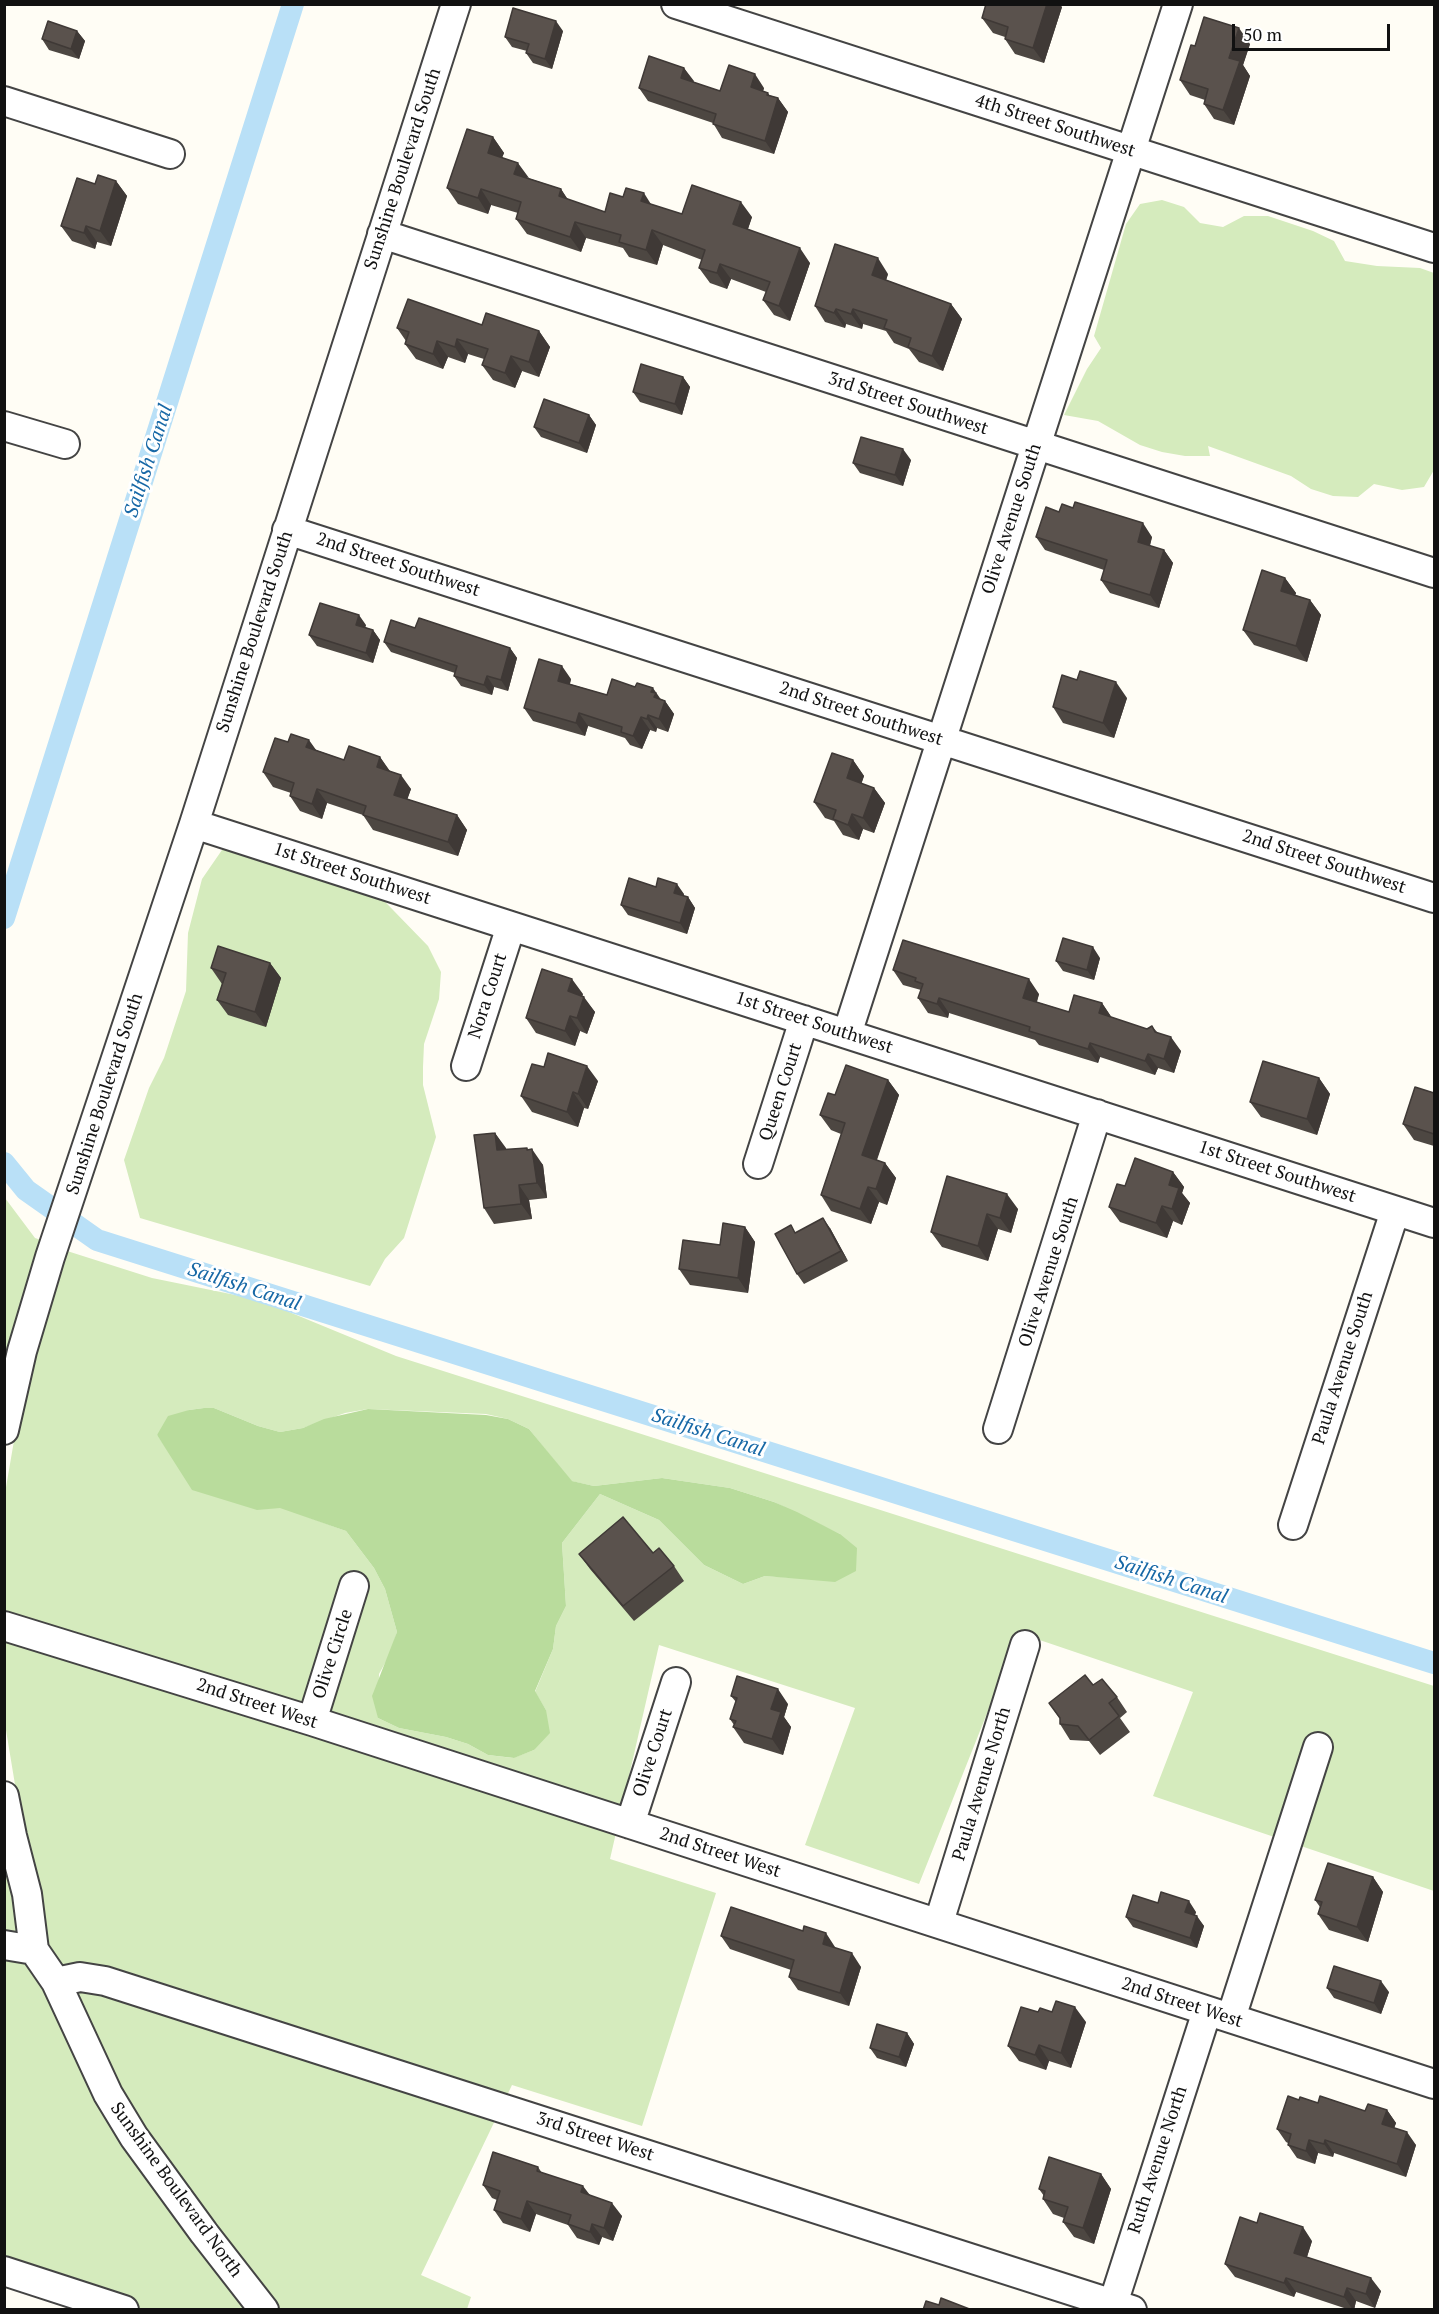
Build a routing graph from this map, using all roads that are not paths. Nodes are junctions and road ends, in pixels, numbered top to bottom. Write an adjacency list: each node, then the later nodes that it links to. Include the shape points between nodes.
1 (456, 4): 7 (street, Sunshine Boulevard South)
2 (676, 4): 5 (street, 4th Street Southwest)
3 (1178, 4): 5 (street, Olive Avenue South)
4 (4, 101): 6 (street)
5 (1131, 151): 8 (street, 4th Street Southwest); 11 (street, Olive Avenue South)
6 (170, 154)
7 (382, 234): 11 (street, 3rd Street Southwest); 12 (street, Sunshine Boulevard South)
8 (1434, 248)
9 (4, 426): 10 (street)
10 (65, 444)
11 (1036, 445): 13 (street, 3rd Street Southwest); 14 (street, Olive Avenue South)
12 (287, 530): 14 (street, 2nd Street Southwest); 15 (street, Sunshine Boulevard South)
13 (1434, 573)
14 (941, 739): 16 (street, 2nd Street Southwest); 19 (street, Olive Avenue South)
15 (194, 824): 17 (street, 1st Street Southwest); 25 (street, Sunshine Boulevard South, via 73,1191)
16 (1434, 898)
17 (511, 926): 18 (street, 1st Street Southwest); 20 (street, Nora Court)
18 (804, 1020): 19 (street, 1st Street Southwest); 22 (street, Queen Court)
19 (847, 1034): 21 (street, 1st Street Southwest)
20 (466, 1066)
21 (1097, 1114): 23 (street, 1st Street Southwest); 26 (street, Olive Avenue South)
22 (758, 1164)
23 (1395, 1211): 24 (street, 1st Street Southwest); 28 (street, Paula Avenue South)
24 (1434, 1223)
25 (13, 1349): 27 (street)
26 (998, 1429)
27 (4, 1430)
28 (1293, 1525)
29 (354, 1586): 33 (street, Olive Circle)
30 (4, 1626): 33 (street, 2nd Street West)
31 (1026, 1645): 37 (street, Paula Avenue North)
32 (676, 1682): 36 (street, Olive Court)
33 (312, 1721): 36 (street, 2nd Street West)
34 (1318, 1747): 41 (street, Ruth Avenue North)
35 (4, 1796): 39 (street, Sunshine Boulevard North, via 27,1894)
36 (630, 1824): 37 (street, 2nd Street West)
37 (939, 1923): 41 (street, 2nd Street West)
38 (4, 1945): 39 (street)
39 (34, 1950): 40 (street, Sunshine Boulevard North)
40 (56, 1982): 44 (street, 3rd Street West, via 80,1977 105,1981); 46 (street, Sunshine Boulevard North, via 108,2094 134,2137)
41 (1219, 2015): 42 (street, 2nd Street West); 44 (street, Ruth Avenue North)
42 (1434, 2084)
43 (4, 2271): 45 (street)
44 (1118, 2307)
45 (124, 2310)
46 (264, 2310)

